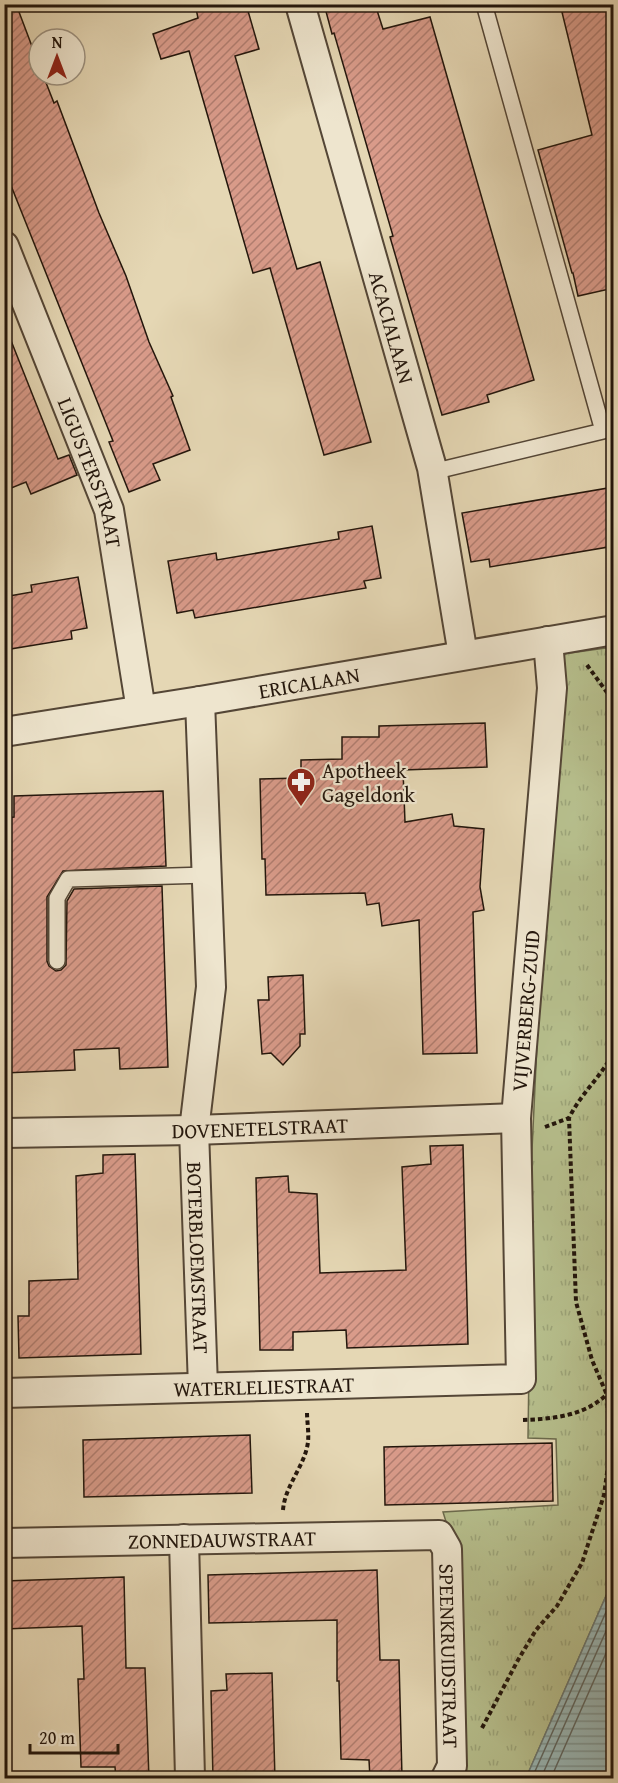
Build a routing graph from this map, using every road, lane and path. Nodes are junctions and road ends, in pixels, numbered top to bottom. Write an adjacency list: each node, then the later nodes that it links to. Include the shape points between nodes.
1 (300, 4): 4 (street, ACACIALAAN)
2 (484, 4): 4 (lane, via 603,431)
3 (4, 246): 11 (street, LIGUSTERSTRAAT, via 109,510)
4 (432, 472): 7 (street, ACACIALAAN)
5 (614, 630): 6 (street, ERICALAAN)
6 (548, 641): 7 (street, ERICALAAN); 16 (street, VIJVERBERG-ZUID, via 552,688)
7 (463, 655): 9 (street, ERICALAAN)
8 (587, 665): 10 (path)
9 (200, 701): 11 (street, ERICALAAN); 13 (street, BOTERBLOEMSTRAAT)
10 (614, 702)
11 (141, 710): 12 (street, ERICALAAN)
12 (4, 732)
13 (207, 875): 14 (lane, via 68,879 57,898); 17 (street, BOTERBLOEMSTRAAT, via 211,987)
14 (57, 961)
15 (614, 1051): 23 (path, via 569,1118 576,1302 592,1360)
16 (516, 1118): 17 (street, DOVENETELSTRAAT); 19 (street, VIJVERBERG-ZUID)
17 (194, 1130): 18 (street, DOVENETELSTRAAT); 21 (street, BOTERBLOEMSTRAAT)
18 (4, 1133)
19 (521, 1379): 20 (street, WATERLELIESTRAAT)
20 (306, 1384): 21 (street, WATERLELIESTRAAT); 26 (path, via 308,1442 284,1499)
21 (203, 1387): 22 (street, WATERLELIESTRAAT)
22 (4, 1393)
23 (607, 1395): 24 (path, via 571,1414); 29 (path, via 610,1451 604,1495 582,1563 518,1660)
24 (523, 1420)
25 (439, 1535): 26 (street, ZONNEDAUWSTRAAT); 31 (street, SPEENKRUIDSTRAAT, via 447,1549 452,1766)
26 (282, 1538): 27 (street, ZONNEDAUWSTRAAT)
27 (184, 1539): 28 (street, ZONNEDAUWSTRAAT); 30 (street)
28 (4, 1543)
29 (477, 1738)
30 (190, 1779)
31 (446, 1779)

